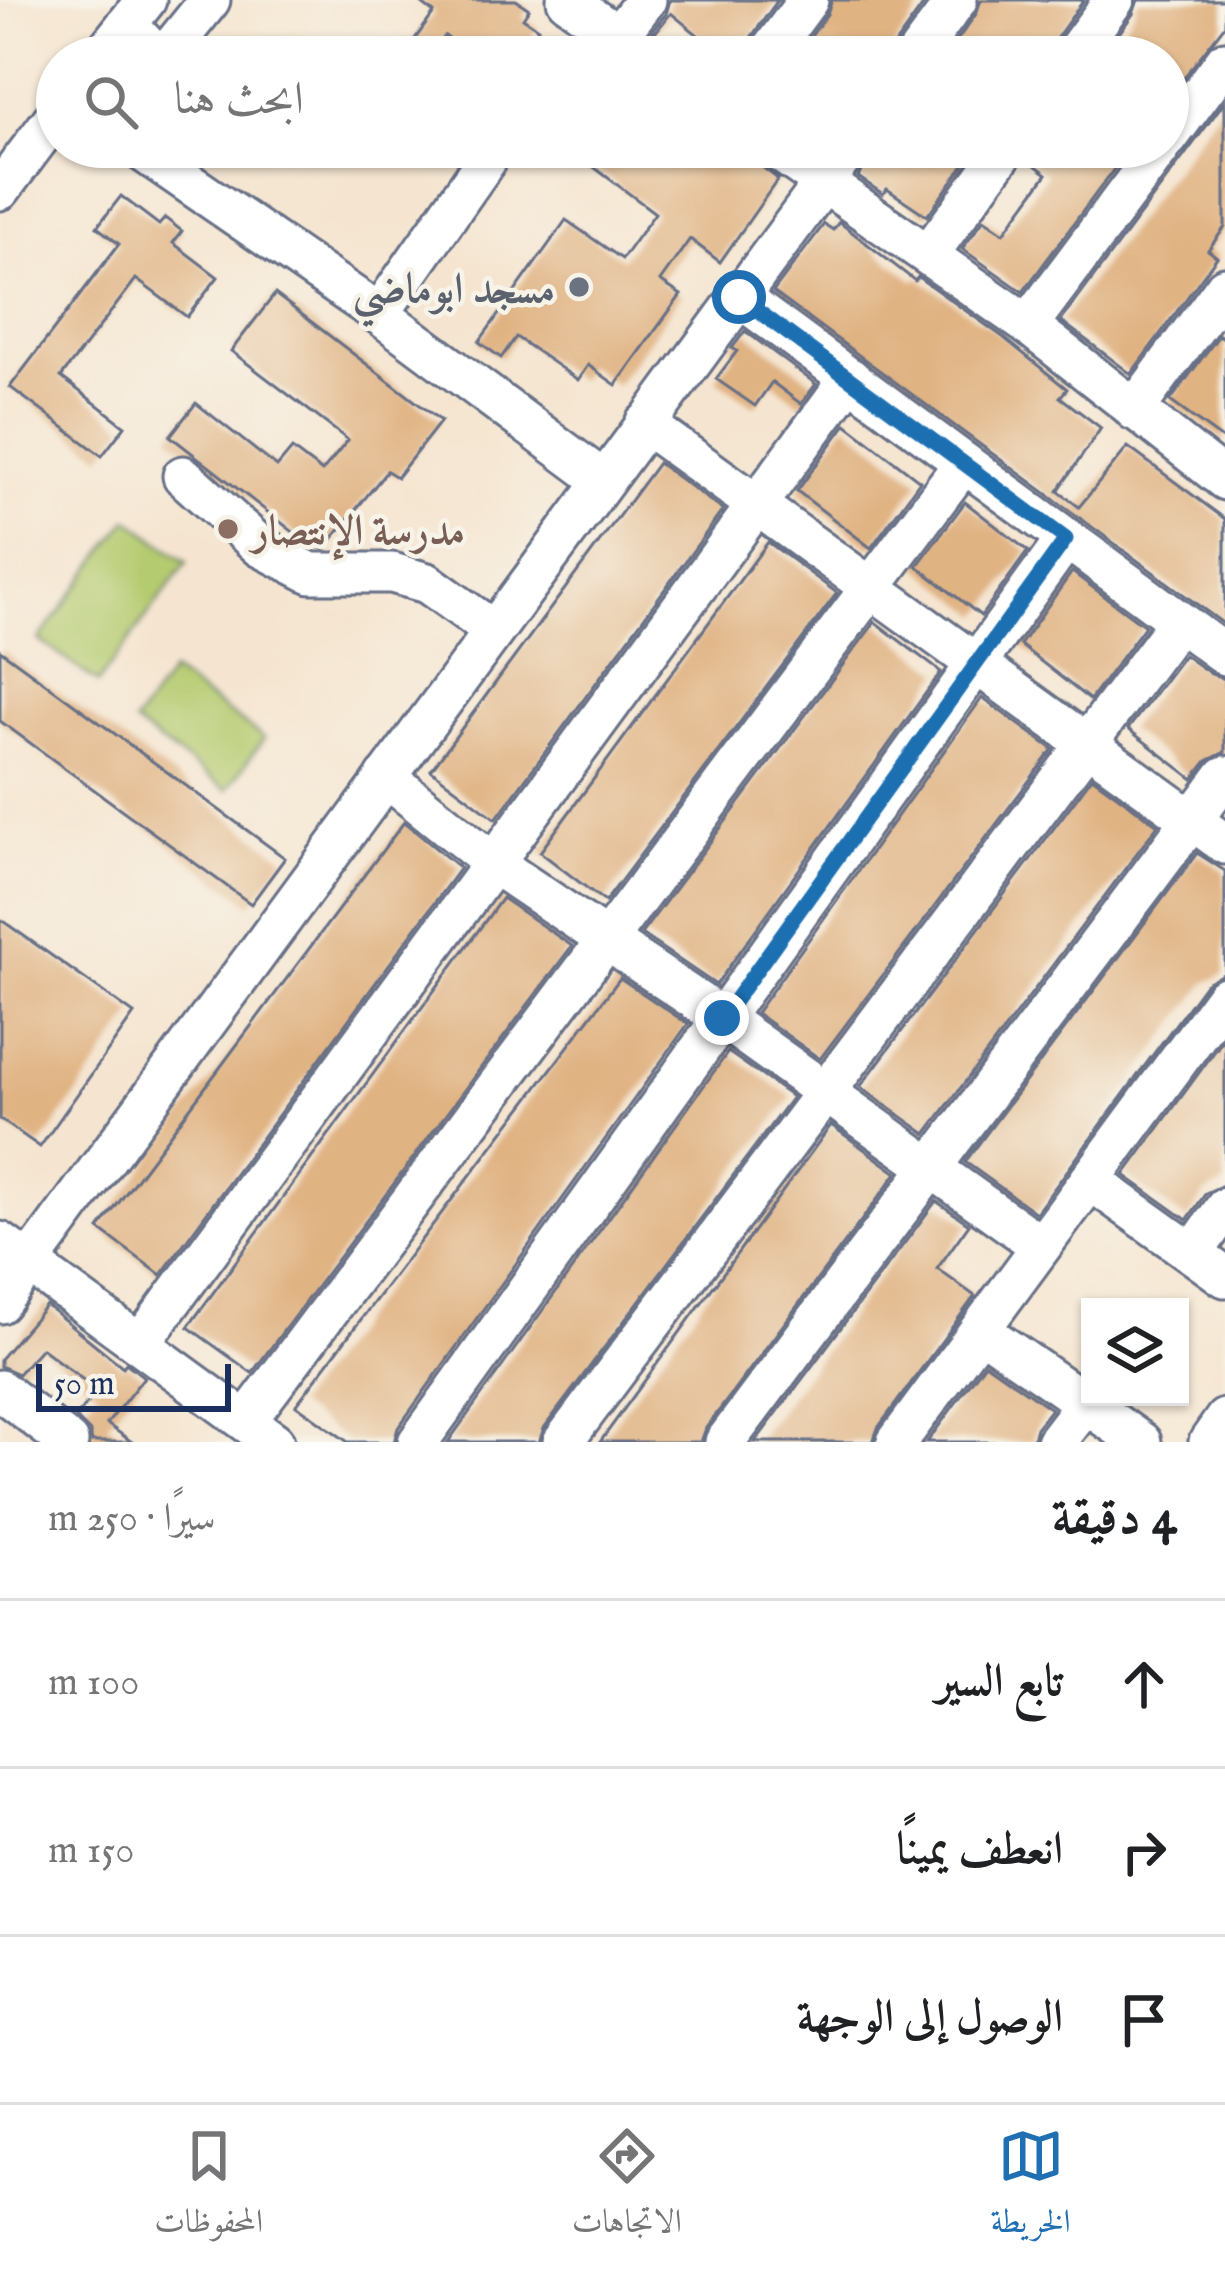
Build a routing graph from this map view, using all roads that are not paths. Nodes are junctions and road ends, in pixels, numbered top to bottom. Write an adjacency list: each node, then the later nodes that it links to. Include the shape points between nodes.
1 (210, 0): 9 (street)
2 (567, 0): 10 (street)
3 (646, 0): 11 (street)
4 (808, 0): 12 (street)
5 (957, 0): 13 (street)
6 (1114, 0): 14 (street)
7 (137, 12): 8 (street)
8 (118, 36)
9 (181, 36)
10 (617, 36)
11 (635, 36)
12 (781, 36)
13 (930, 36)
14 (1087, 36)
15 (1225, 62): 16 (street)
16 (1189, 110)
17 (36, 142): 25 (street)
18 (167, 168): 29 (street)
19 (481, 168): 29 (street)
20 (804, 168): 24 (street)
21 (835, 168): 24 (street)
22 (992, 168): 26 (street)
23 (1145, 168): 30 (street)
24 (825, 182): 26 (street); 27 (street)
25 (0, 190)
26 (928, 255): 30 (street)
27 (739, 297): 31 (street); 33 (street)
28 (1219, 310): 32 (street)
29 (379, 314): 37 (street)
30 (1028, 325): 32 (street)
31 (850, 378): 34 (street); 38 (street)
32 (1134, 410): 36 (street)
33 (645, 424): 37 (street); 38 (street)
34 (964, 463): 39 (street); 40 (street)
35 (184, 476): 42 (street, via 261,548 311,573 392,573 427,583)
36 (1225, 480)
37 (604, 482): 42 (street)
38 (757, 505): 40 (street); 50 (street)
39 (1066, 539): 41 (street); 44 (street)
40 (871, 587): 44 (street); 51 (street)
41 (1179, 622): 43 (street); 45 (street)
42 (494, 631): 47 (street)
43 (1225, 655)
44 (976, 664): 45 (street); 53 (street)
45 (1087, 744): 48 (street); 54 (street)
46 (1225, 776): 48 (street)
47 (386, 777): 50 (street); 59 (street)
48 (1192, 820): 49 (street); 55 (street)
49 (1225, 844)
50 (493, 863): 51 (street); 64 (street)
51 (606, 941): 53 (street); 70 (street)
52 (1225, 997): 56 (street)
53 (722, 1018): 54 (street); 72 (street)
54 (825, 1094): 55 (street); 73 (street)
55 (932, 1167): 58 (street); 74 (street)
56 (1090, 1180): 58 (street); 60 (street)
57 (1225, 1208): 60 (street)
58 (1041, 1246): 63 (street)
59 (15, 1252): 62 (street); 64 (street)
60 (1192, 1253): 61 (street)
61 (1225, 1277)
62 (0, 1303)
63 (980, 1330): 66 (street); 75 (street)
64 (140, 1344): 70 (street)
65 (0, 1390): 71 (street)
66 (1081, 1400)
67 (1084, 1406): 76 (street)
68 (1090, 1406): 77 (street)
69 (1225, 1419): 78 (street)
70 (260, 1432)
71 (68, 1442)
72 (418, 1442)
73 (563, 1442)
74 (725, 1442)
75 (897, 1442)
76 (1056, 1442)
77 (1141, 1442)
78 (1208, 1442)

